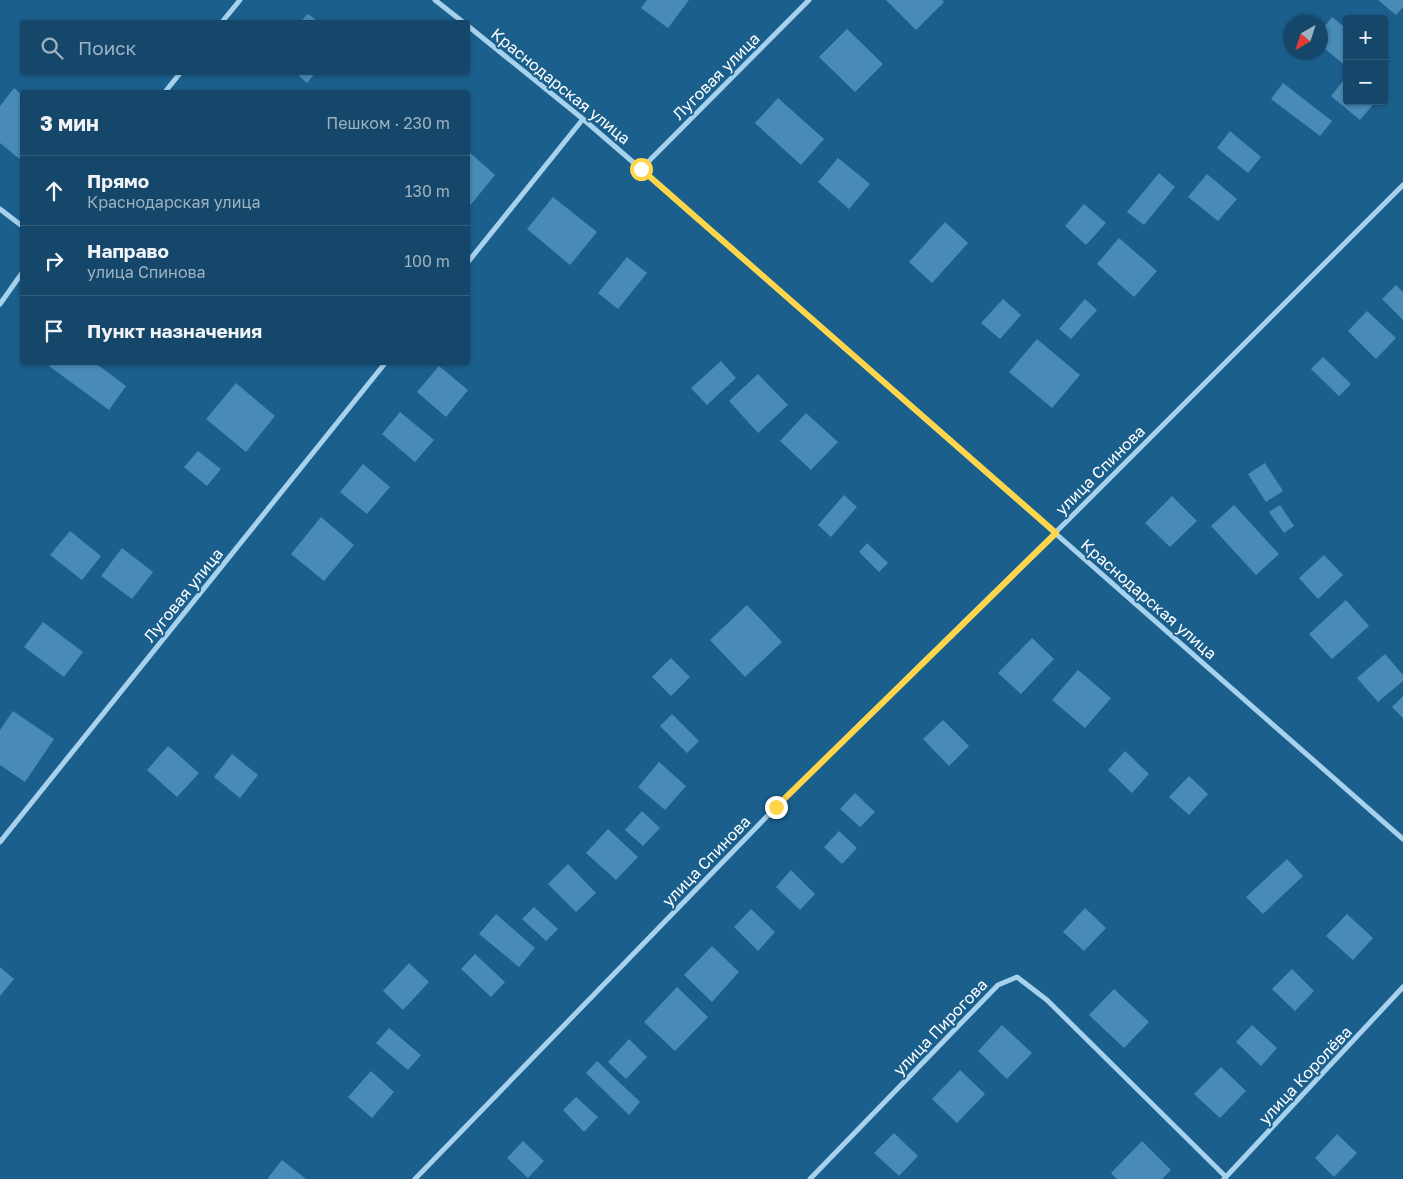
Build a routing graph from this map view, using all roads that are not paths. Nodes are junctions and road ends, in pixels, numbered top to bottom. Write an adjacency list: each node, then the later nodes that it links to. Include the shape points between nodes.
1 (240, 0): 4 (street)
2 (435, 0): 5 (street)
3 (809, 0): 10 (street, Луговая улица)
4 (224, 20)
5 (460, 20)
6 (470, 28): 9 (street, Краснодарская улица)
7 (179, 75): 8 (street)
8 (167, 90)
9 (582, 119): 10 (street, Краснодарская улица); 14 (street)
10 (641, 169): 18 (street, Краснодарская улица)
11 (1403, 185): 18 (street, улица Спинова)
12 (0, 208): 13 (street)
13 (20, 224)
14 (470, 259)
15 (20, 276): 16 (street)
16 (0, 304)
17 (384, 365): 20 (street, Луговая улица)
18 (1056, 533): 19 (street, Краснодарская улица); 23 (street, улица Спинова, via 776,807)
19 (1403, 839)
20 (0, 842)
21 (1403, 988): 22 (street, улица Королёва)
22 (1225, 1178): 24 (street, улица Пирогова, via 1047,1000 1017,977 998,985)
23 (415, 1179)
24 (810, 1179)

